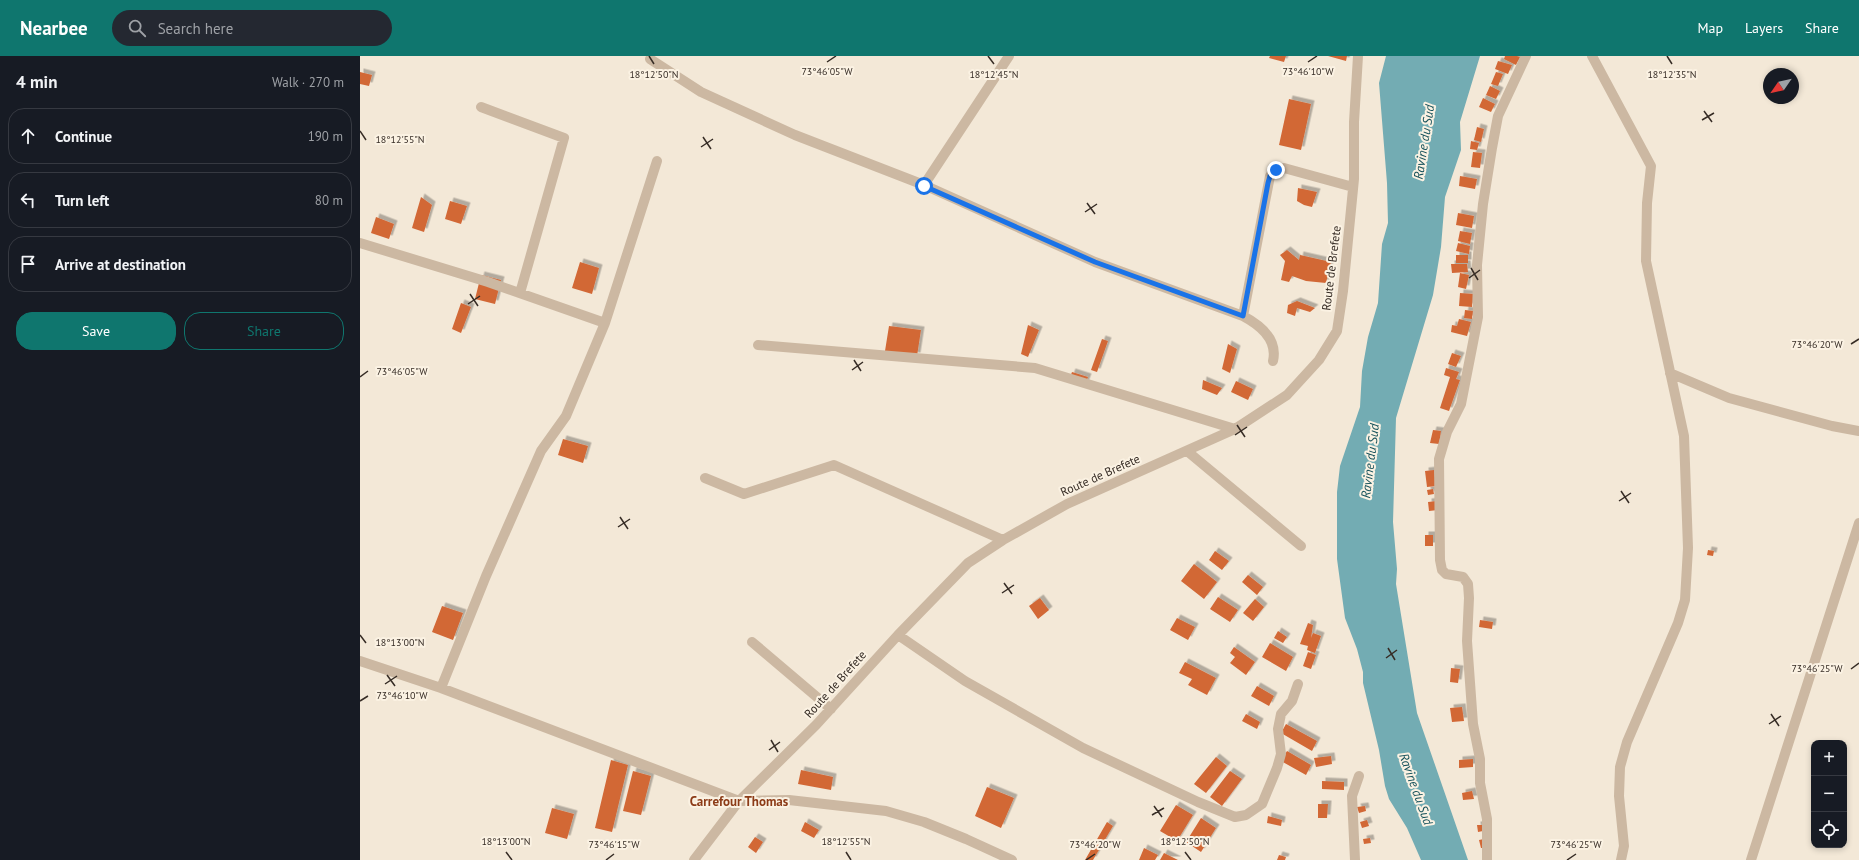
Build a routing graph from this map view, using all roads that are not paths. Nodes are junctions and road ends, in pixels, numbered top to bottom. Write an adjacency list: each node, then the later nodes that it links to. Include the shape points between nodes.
1 (1009, 56): 8 (street)
2 (1358, 56): 9 (street, Route de Brefete)
3 (1526, 56): 35 (street, via 1498,116 1483,204 1477,265 1478,317 1461,404 1447,432 1439,459 1442,570 1446,574 1463,577 1468,584 1467,641 1473,724 1487,819)
4 (1592, 56): 16 (street, via 1651,166 1647,203 1646,261)
5 (649, 57): 8 (street, via 701,92 796,135)
6 (481, 107): 11 (street, via 564,138)
7 (656, 161): 13 (street)
8 (924, 186): 12 (street, via 1095,262)
9 (1353, 187): 12 (street, via 1284,168 1276,170 1270,176); 17 (street, Route de Brefete, via 1337,331 1319,360 1287,395)
10 (360, 243): 11 (street)
11 (520, 293): 13 (street)
12 (1243, 316): 15 (street, via 1257,323 1265,331 1275,354)
13 (605, 323): 28 (street, via 566,416 541,451 486,576)
14 (758, 345): 17 (street, via 1035,368)
15 (1273, 361)
16 (1670, 373): 18 (street, via 1729,398); 36 (street, via 1684,436 1688,548 1685,600 1678,623 1627,742 1620,767 1619,796 1624,846)
17 (1235, 429): 19 (street, Route de Brefete)
18 (1859, 431)
19 (1187, 451): 22 (street, Route de Brefete, via 1067,504); 23 (street)
20 (705, 478): 22 (street, via 744,494 834,465)
21 (1859, 523): 37 (street)
22 (1003, 540): 24 (street, Route de Brefete, via 968,563)
23 (1301, 546)
24 (898, 635): 27 (street, via 964,681 1083,748 1235,817 1246,814 1262,804 1281,754 1278,729 1281,714 1292,701); 29 (street, Route de Brefete)
25 (752, 642): 29 (street)
26 (360, 661): 28 (street)
27 (1298, 684)
28 (441, 688): 31 (street)
29 (831, 709): 31 (street, Route de Brefete)
30 (1359, 776): 34 (street, via 1352,796)
31 (739, 801): 32 (street, Route de Brefete); 33 (street, via 789,800 886,811 966,838)
32 (694, 860)
33 (1012, 860)
34 (1355, 860)
35 (1487, 860)
36 (1621, 860)
37 (1751, 860)

